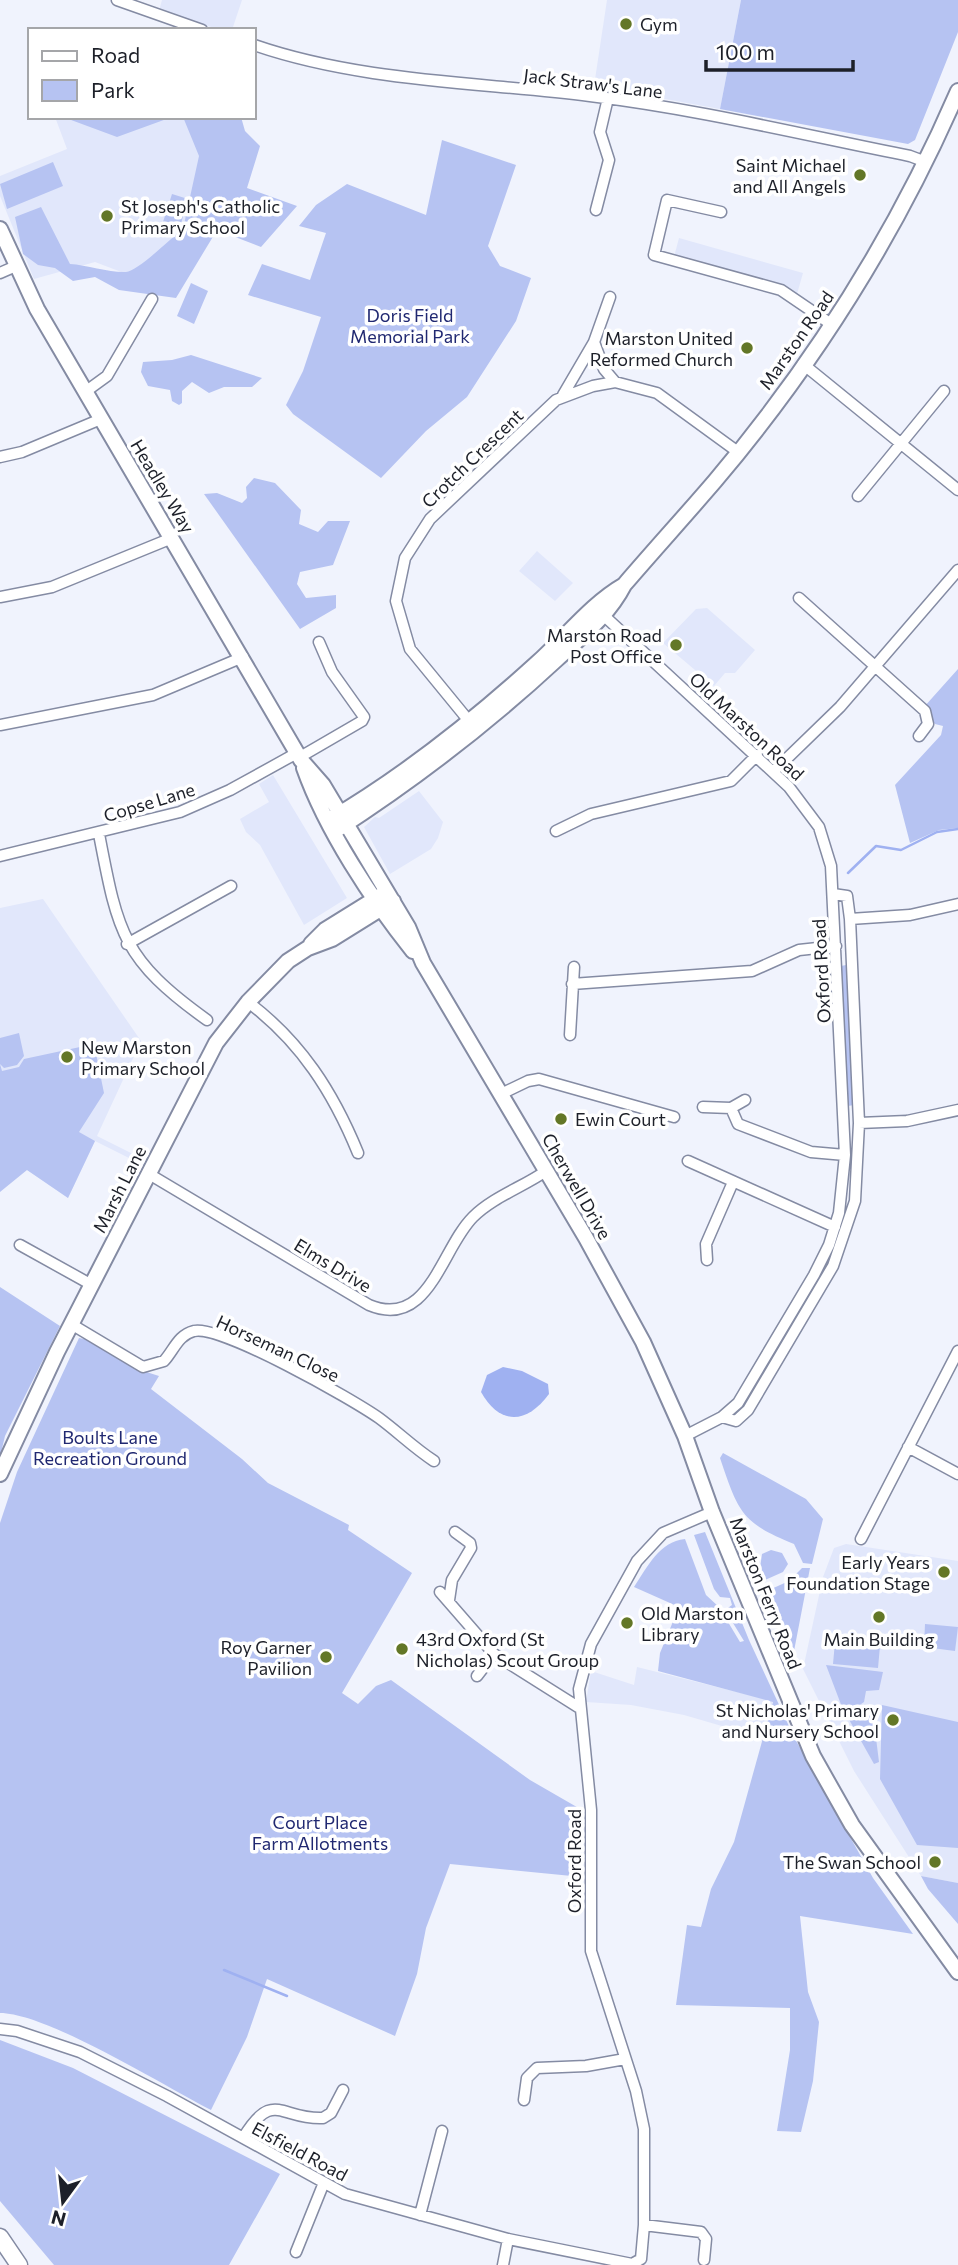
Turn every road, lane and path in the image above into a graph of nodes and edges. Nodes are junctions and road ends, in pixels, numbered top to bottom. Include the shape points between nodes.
1 (117, 0) edge
2 (196, 28) edge
3 (256, 46) edge
4 (958, 91) edge
5 (608, 98) junction
6 (609, 160) junction
7 (621, 162) dead end
8 (926, 162) junction
9 (596, 211) dead end
10 (721, 212) dead end
11 (0, 229) edge
12 (16, 266) junction
13 (0, 273) edge
14 (610, 297) dead end
15 (152, 299) dead end
16 (831, 324) junction
17 (594, 342) junction
18 (803, 364) junction
19 (615, 382) junction
20 (944, 391) dead end
21 (85, 392) junction
22 (563, 396) junction
23 (100, 419) junction
24 (902, 445) junction
25 (738, 452) junction
26 (0, 457) edge
27 (958, 490) edge
28 (858, 496) dead end
29 (172, 538) junction
30 (958, 570) edge
31 (0, 597) edge
32 (799, 598) dead end
33 (599, 611) junction
34 (319, 642) dead end
35 (243, 657) junction
36 (875, 668) junction
37 (492, 710) junction
38 (469, 722) junction
39 (0, 725) edge
40 (919, 736) dead end
41 (757, 755) junction
42 (299, 757) junction
43 (420, 767) junction
44 (775, 770) junction
45 (337, 825) junction
46 (556, 831) dead end
47 (99, 834) junction
48 (0, 856) edge
49 (231, 886) dead end
50 (833, 894) junction
51 (384, 900) junction
52 (958, 904) edge
53 (850, 919) junction
54 (127, 944) junction
55 (836, 946) junction
56 (423, 963) junction
57 (574, 967) dead end
58 (572, 984) junction
59 (248, 1002) junction
60 (207, 1020) dead end
61 (570, 1035) dead end
62 (501, 1094) junction
63 (745, 1100) dead end
64 (703, 1107) dead end
65 (731, 1108) junction
66 (958, 1110) edge
67 (674, 1117) dead end
68 (859, 1123) junction
69 (358, 1153) dead end
70 (845, 1155) junction
71 (688, 1160) dead end
72 (547, 1171) junction
73 (149, 1174) junction
74 (733, 1182) junction
75 (842, 1199) junction
76 (855, 1201) junction
77 (835, 1227) junction
78 (20, 1245) dead end
79 (707, 1260) dead end
80 (92, 1285) junction
81 (71, 1324) junction
82 (958, 1351) edge
83 (722, 1417) junction
84 (685, 1436) junction
85 (908, 1447) junction
86 (434, 1461) dead end
87 (0, 1474) edge
88 (958, 1474) edge
89 (712, 1512) junction
90 (455, 1532) dead end
91 (860, 1539) dead end
92 (440, 1592) dead end
93 (449, 1600) junction
94 (494, 1654) junction
95 (477, 1676) dead end
96 (578, 1707) junction
97 (958, 1972) edge
98 (0, 2029) edge
99 (625, 2059) junction
100 (343, 2090) dead end
101 (524, 2100) dead end
102 (442, 2131) dead end
103 (243, 2138) junction
104 (323, 2185) junction
105 (420, 2215) junction
106 (645, 2225) junction
107 (0, 2237) edge
108 (508, 2239) junction
109 (0, 2244) edge
110 (296, 2252) dead end
111 (704, 2260) dead end
112 (642, 2262) edge
113 (18, 2265) edge
114 (503, 2265) edge

1 - 2 street
3 - 5 street, Jack Straw's Lane via 312,61 396,75
4 - 8 main road, Marston Road
5 - 6 street via 600,132
5 - 8 street, Jack Straw's Lane
6 - 7 street
6 - 9 street
8 - 16 main road, Marston Road via 887,237
10 - 16 street via 667,200 654,255 781,290
11 - 12 main road, Headley Way
12 - 13 street
12 - 21 main road, Headley Way
14 - 17 street
15 - 21 street via 107,376
16 - 18 main road, Marston Road
17 - 19 street via 604,369
17 - 22 street
18 - 24 street
18 - 25 main road, Marston Road
19 - 22 street, Crotch Crescent
19 - 25 street, Crotch Crescent via 665,397
20 - 24 street
21 - 23 main road, Headley Way
22 - 38 street, Crotch Crescent via 430,519 401,567 396,601 410,649
23 - 26 street
23 - 29 main road, Headley Way
24 - 27 street
24 - 28 street
25 - 33 main road, Marston Road via 624,584 606,595
29 - 31 street via 64,583
29 - 35 main road, Headley Way
30 - 36 street
32 - 36 street
33 - 37 main road, Marston Road
33 - 41 street, Old Marston Road
34 - 42 street, Copse Lane via 331,672 352,704 364,713 363,719
35 - 39 street via 153,695
35 - 42 main road, Headley Way
36 - 40 street via 925,711 929,724
36 - 44 street
37 - 38 main road, Marston Road
37 - 43 main road, Marston Road
38 - 43 main road, Marston Road
41 - 44 street, Old Marston Road
41 - 46 street via 731,781 591,814
42 - 45 main road, Headley Way via 323,785
42 - 47 street, Copse Lane via 190,808
43 - 45 main road, Marston Road
44 - 50 street, Old Marston Road via 819,827 829,855
45 - 51 main road, Cherwell Drive
47 - 48 street, Copse Lane
47 - 54 street
49 - 54 street
50 - 53 street, Oxford Road via 847,896
50 - 55 street, Oxford Road
51 - 56 main road, Cherwell Drive via 394,926
51 - 56 main road, Cherwell Drive via 408,927
51 - 59 main road, Marsh Lane via 349,922 325,929
52 - 53 street via 910,915
53 - 68 street, Oxford Road
54 - 60 street via 152,976
55 - 58 street via 799,950 752,971
55 - 70 street, Oxford Road
56 - 62 main road, Cherwell Drive
57 - 58 street
58 - 61 street
59 - 69 street via 310,1061
59 - 73 main road, Marsh Lane via 202,1067
62 - 67 street via 539,1079
62 - 72 main road, Cherwell Drive
63 - 65 street
64 - 65 street
65 - 70 street via 738,1124 811,1153
66 - 68 street via 907,1121
68 - 76 street, Oxford Road
70 - 75 street, Oxford Road
71 - 74 street
72 - 73 street, Elms Drive via 472,1218 420,1298 393,1310 369,1305
72 - 84 main road, Cherwell Drive via 638,1331
73 - 80 main road, Marsh Lane
74 - 77 street
74 - 79 street via 706,1244
75 - 76 street
75 - 77 street, Oxford Road
76 - 83 street, Oxford Road via 833,1266 761,1389 739,1420
77 - 83 street, Oxford Road via 814,1275 751,1383
78 - 80 street
80 - 81 main road, Marsh Lane
81 - 86 street, Horseman Close via 143,1367 164,1361 189,1333 222,1336 367,1410
81 - 87 main road, Marsh Lane
82 - 85 street
83 - 84 street, Oxford Road
84 - 89 main road, Marston Ferry Road
85 - 88 street
85 - 91 street
89 - 96 street, Oxford Road via 663,1533 632,1569 586,1656
89 - 97 main road, Marston Ferry Road via 813,1756 852,1825
90 - 93 street via 471,1548 452,1580
92 - 93 street
93 - 94 street
94 - 95 street
94 - 96 street
96 - 99 street, Oxford Road via 591,1810 591,1951
98 - 103 street, Elsfield Road via 80,2052
99 - 101 street via 537,2068 527,2078
99 - 106 street, Oxford Road via 644,2129
100 - 103 street via 331,2113 323,2118 270,2110 259,2114
102 - 105 street
103 - 104 street, Elsfield Road
104 - 105 street, Elsfield Road
104 - 110 street
105 - 108 street, Elsfield Road
106 - 111 street via 701,2232 706,2239
106 - 112 street, Oxford Road
107 - 113 highway
108 - 112 street, Elsfield Road via 632,2264
108 - 114 street
109 - 113 highway

